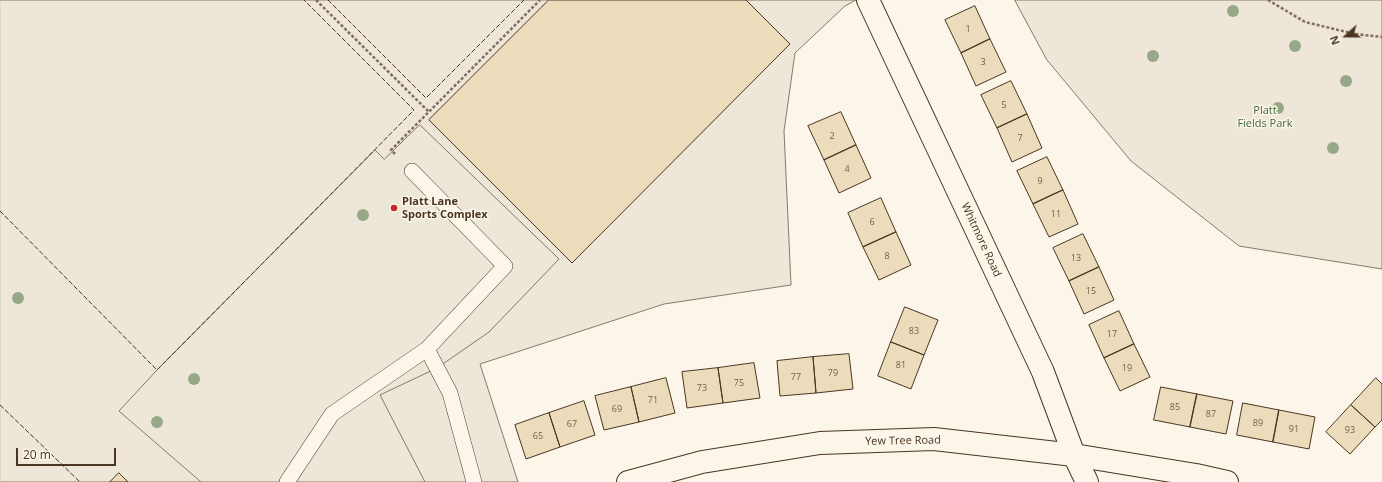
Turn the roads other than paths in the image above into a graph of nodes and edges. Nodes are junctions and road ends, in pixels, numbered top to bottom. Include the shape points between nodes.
1 (868, 0) edge
2 (412, 171) road end
3 (427, 349) junction
4 (1074, 455) junction
5 (286, 482) edge
6 (474, 482) edge
7 (628, 482) edge
8 (1087, 482) edge
9 (1227, 482) edge

1 - 4 street, Whitmore Road via 1043,372
2 - 3 lane via 505,266
3 - 5 lane via 332,414
3 - 6 lane via 450,393
4 - 7 street, Yew Tree Road via 934,439 820,443 702,462
4 - 8 street, Whitmore Road
4 - 9 street, Yew Tree Road via 1196,474

